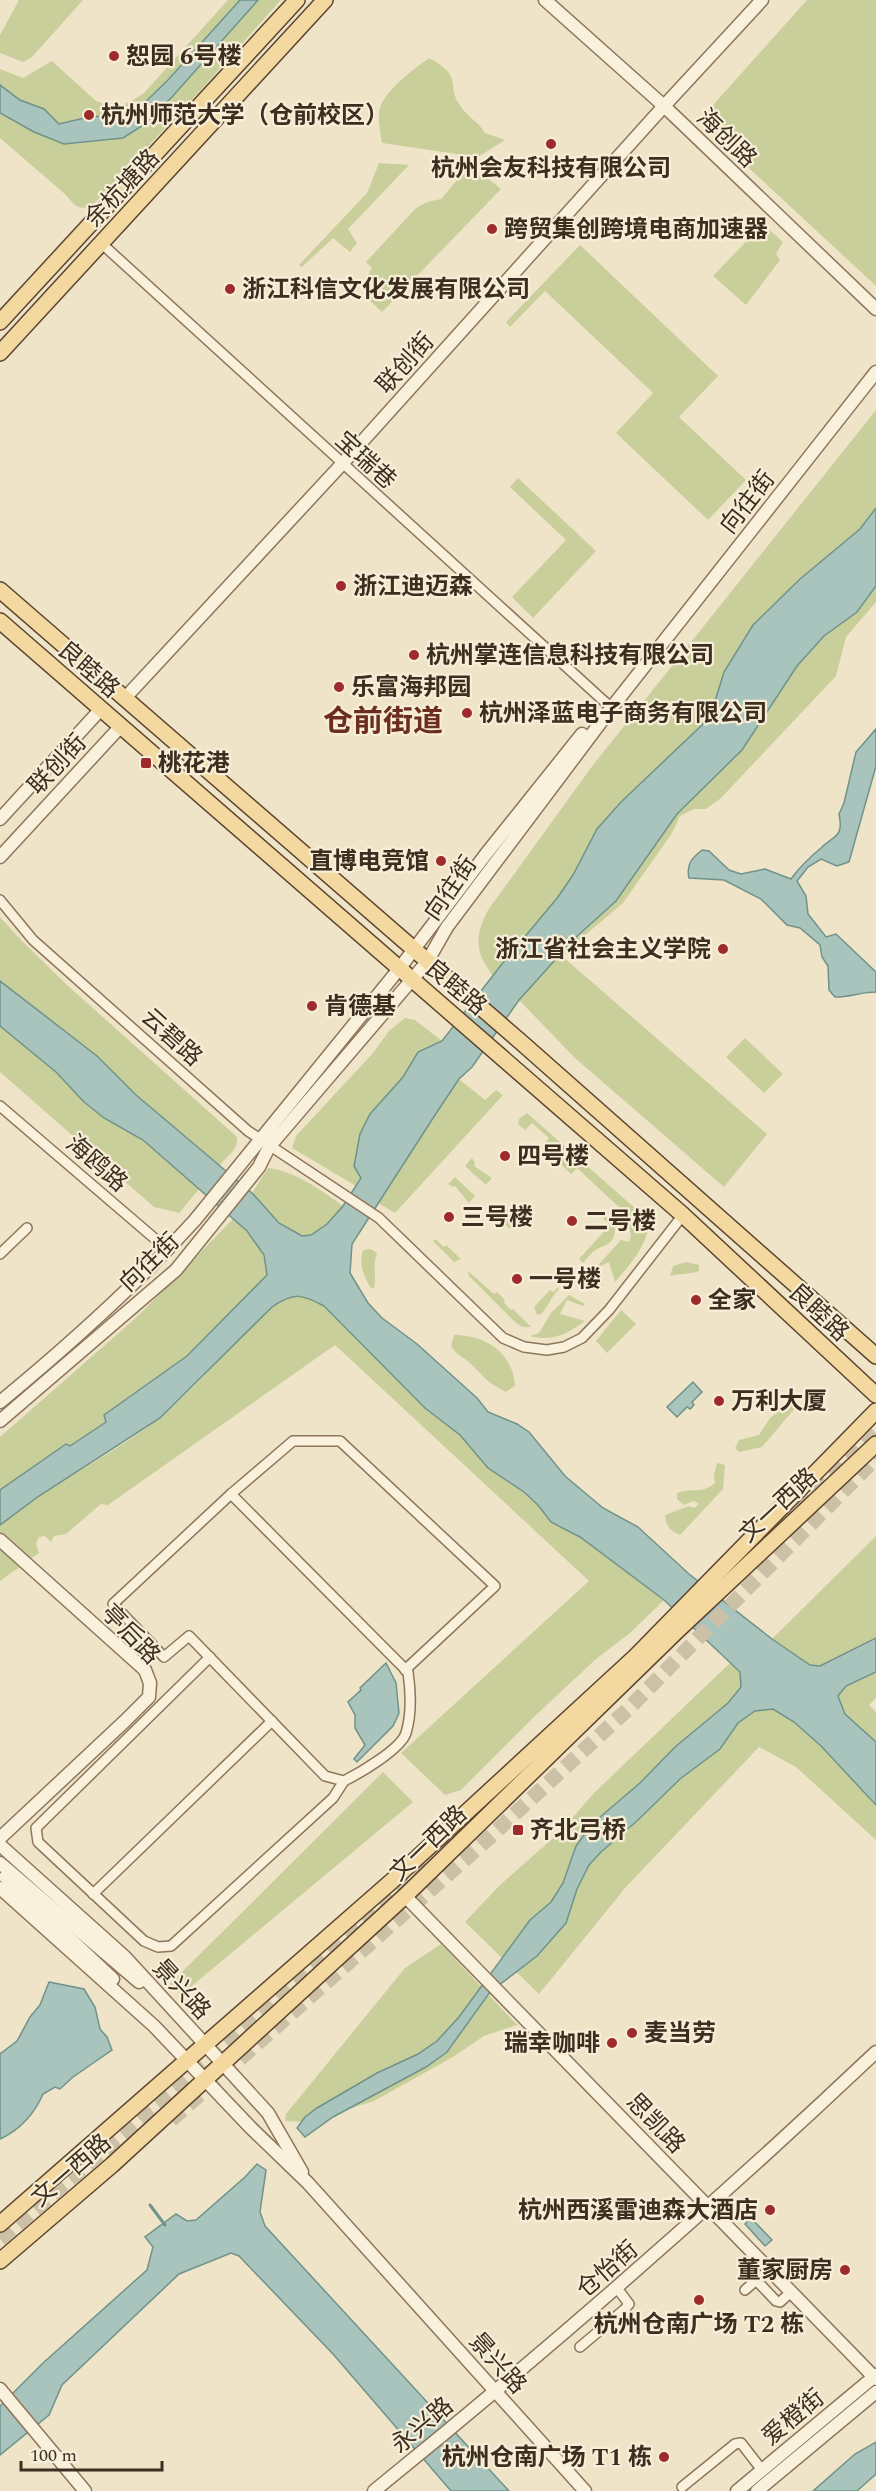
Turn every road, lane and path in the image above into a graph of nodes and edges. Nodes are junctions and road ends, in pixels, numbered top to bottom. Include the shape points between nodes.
1 (297, 0) edge
2 (325, 0) edge
3 (545, 0) edge
4 (762, 0) edge
5 (664, 106) junction
6 (101, 243) junction
7 (876, 309) edge
8 (0, 321) edge
9 (0, 353) edge
10 (876, 360) edge
11 (876, 372) edge
12 (342, 465) junction
13 (0, 590) edge
14 (0, 621) edge
15 (125, 698) junction
16 (606, 703) junction
17 (101, 709) junction
18 (121, 726) junction
19 (0, 819) edge
20 (0, 857) edge
21 (0, 900) edge
22 (414, 950) junction
23 (427, 962) junction
24 (399, 969) junction
25 (412, 979) junction
26 (0, 1106) edge
27 (264, 1144) junction
28 (683, 1215) junction
29 (27, 1228) dead end
30 (168, 1250) junction
31 (0, 1254) edge
32 (876, 1356) edge
33 (876, 1395) edge
34 (0, 1402) edge
35 (876, 1411) edge
36 (0, 1421) edge
37 (876, 1444) edge
38 (231, 1494) junction
39 (3, 1542) edge
40 (720, 1581) junction
41 (671, 1629) junction
42 (210, 1657) junction
43 (405, 1670) junction
44 (272, 1721) junction
45 (344, 1781) junction
46 (0, 1838) edge
47 (0, 1845) edge
48 (0, 1863) edge
49 (0, 1873) edge
50 (0, 1888) edge
51 (93, 1893) junction
52 (405, 1896) junction
53 (170, 2007) junction
54 (154, 2026) junction
55 (206, 2046) junction
56 (876, 2052) edge
57 (186, 2060) junction
58 (223, 2064) junction
59 (205, 2080) junction
60 (308, 2183) junction
61 (709, 2207) junction
62 (0, 2224) edge
63 (0, 2261) edge
64 (617, 2288) junction
65 (745, 2290) dead end
66 (791, 2292) junction
67 (580, 2347) dead end
68 (875, 2377) edge
69 (496, 2392) junction
70 (876, 2392) edge
71 (1, 2396) edge
72 (35, 2439) junction
73 (762, 2470) junction
74 (682, 2487) dead end
75 (75, 2491) edge
76 (85, 2491) edge
77 (374, 2491) edge
78 (585, 2491) edge
79 (737, 2491) edge
80 (756, 2491) edge

1 - 8 main road, 余杭塘路
2 - 6 main road, 余杭塘路
3 - 5 street, 海创路
4 - 5 street, 联创街
5 - 7 street, 海创路
5 - 12 street, 联创街
6 - 9 main road, 余杭塘路
6 - 12 street, 宝瑞巷
10 - 16 street, 向往街
11 - 23 street, 向往街 via 613,706 447,927
12 - 15 street, 联创街
12 - 16 street, 宝瑞巷
13 - 15 main road, 良睦路
14 - 17 main road, 良睦路
15 - 22 main road, 良睦路
16 - 22 street, 向往街
17 - 18 main road, 良睦路
17 - 19 street, 联创街
18 - 20 street, 联创街
18 - 24 main road, 良睦路
21 - 27 street, 云碧路 via 33,940
22 - 23 main road, 良睦路
22 - 24 street, 向往街
23 - 25 street, 向往街
23 - 32 main road, 良睦路
24 - 25 main road, 良睦路
24 - 27 street, 向往街
25 - 27 street, 向往街
25 - 28 main road, 良睦路
26 - 30 street, 海鸥路
27 - 28 street, 云碧路 via 379,1218 503,1338 524,1347 547,1350 582,1338
27 - 30 street, 向往街 via 248,1156
27 - 36 street, 向往街 via 259,1167 176,1270
28 - 33 main road, 良睦路
29 - 31 street
30 - 34 street, 向往街 via 60,1353
35 - 40 main road, 文一西路
37 - 40 main road, 文一西路
38 - 42 street via 113,1604 164,1658 189,1636
38 - 43 street
38 - 43 street via 293,1441 340,1441 495,1586
39 - 46 street, 亭后路 via 146,1670 150,1683 149,1697 125,1722
40 - 41 main road, 文一西路
41 - 52 main road, 文一西路
41 - 55 main road, 文一西路
42 - 44 street
42 - 51 street via 36,1828 38,1842
43 - 45 street via 411,1699 406,1735 386,1754
44 - 45 street via 325,1776
44 - 51 street
45 - 51 street via 333,1798 171,1946 158,1947 144,1941
47 - 53 street, 景兴路 via 124,1957
48 - 53 street
49 - 54 street via 114,1980
50 - 54 street, 景兴路
52 - 58 main road, 文一西路
52 - 61 street, 思凯路
53 - 55 street, 景兴路
54 - 57 street, 景兴路
55 - 57 main road, 文一西路
55 - 58 street, 景兴路
56 - 61 street, 仓怡街
57 - 59 street, 景兴路
57 - 62 main road, 文一西路
58 - 59 main road, 文一西路
58 - 60 street, 景兴路 via 268,2113
59 - 60 street, 景兴路
59 - 63 main road, 文一西路
60 - 69 street, 景兴路
61 - 64 street, 仓怡街
61 - 66 street, 思凯路
64 - 67 street via 627,2299 626,2309
64 - 69 street, 仓怡街
65 - 66 street via 758,2282 780,2302
66 - 68 street, 思凯路
68 - 73 street, 爱橙街
69 - 77 street, 永兴路
69 - 78 street, 景兴路
70 - 80 street, 爱橙街
71 - 72 street
72 - 75 street
72 - 76 street
73 - 74 street via 741,2443 735,2444
73 - 79 street, 爱橙街

